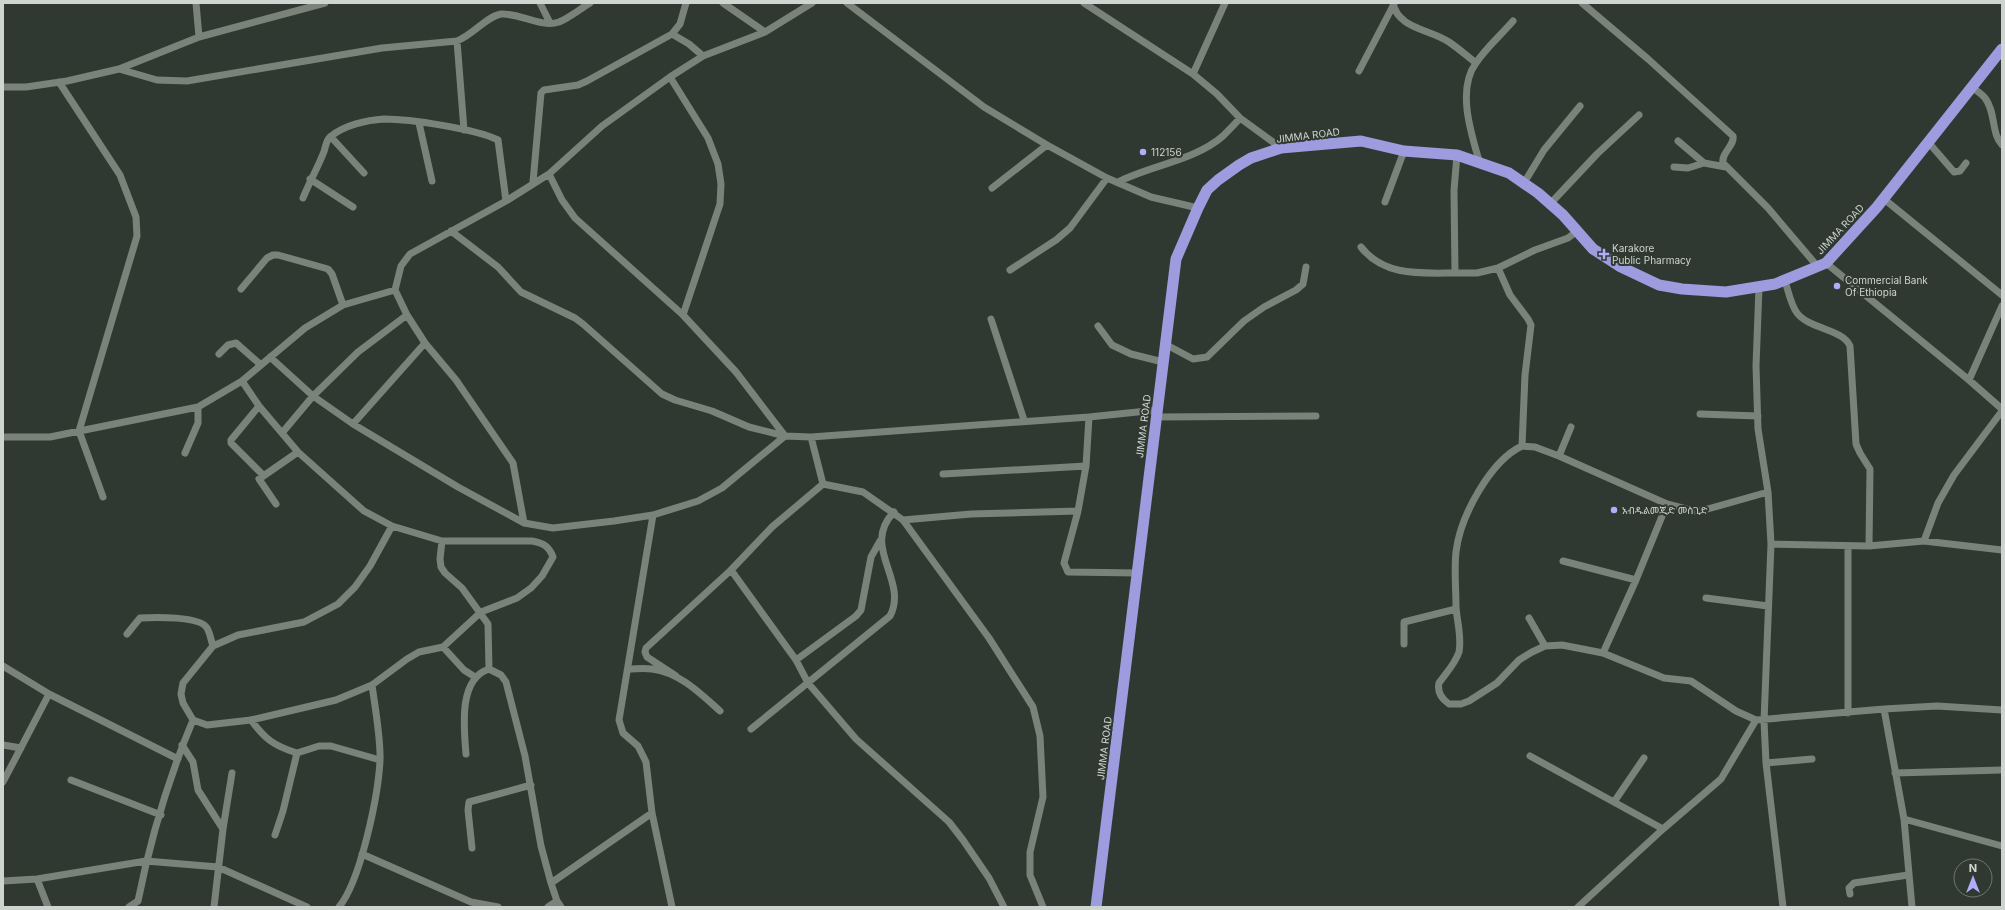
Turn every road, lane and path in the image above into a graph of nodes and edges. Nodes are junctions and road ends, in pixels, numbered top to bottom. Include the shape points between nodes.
1 (196, 3) edge
2 (325, 3) edge
3 (540, 3) edge
4 (590, 3) edge
5 (686, 3) edge
6 (723, 3) edge
7 (812, 3) edge
8 (847, 3) edge
9 (1084, 3) edge
10 (1225, 3) edge
11 (1582, 3) edge
12 (1394, 4) edge
13 (1513, 21) dead end
14 (550, 23) junction
15 (765, 32) junction
16 (672, 34) junction
17 (199, 37) junction
18 (458, 41) junction
19 (2002, 49) edge
20 (703, 56) junction
21 (1476, 63) junction
22 (119, 69) junction
23 (1359, 71) dead end
24 (1193, 74) junction
25 (670, 77) junction
26 (59, 82) junction
27 (3, 87) edge
28 (1973, 88) junction
29 (1580, 106) dead end
30 (1639, 115) dead end
31 (1240, 118) junction
32 (419, 123) junction
33 (464, 130) junction
34 (331, 137) junction
35 (1678, 141) dead end
36 (1929, 143) junction
37 (1048, 145) junction
38 (2002, 145) edge
39 (1281, 148) junction
40 (1404, 151) junction
41 (1457, 155) junction
42 (1704, 163) junction
43 (1966, 163) dead end
44 (1480, 164) junction
45 (1674, 167) dead end
46 (1726, 167) junction
47 (364, 173) dead end
48 (549, 174) junction
49 (1108, 178) junction
50 (310, 179) junction
51 (432, 181) dead end
52 (533, 182) junction
53 (1118, 182) junction
54 (1524, 183) junction
55 (992, 188) dead end
56 (303, 198) dead end
57 (1884, 199) junction
58 (506, 201) junction
59 (1385, 202) dead end
60 (1550, 204) junction
61 (353, 207) dead end
62 (1198, 208) junction
63 (451, 231) junction
64 (1576, 232) junction
65 (1361, 247) dead end
66 (1822, 265) junction
67 (1306, 267) dead end
68 (1498, 268) junction
69 (1010, 270) dead end
70 (1455, 273) junction
71 (1785, 280) junction
72 (1759, 287) junction
73 (241, 289) dead end
74 (394, 290) junction
75 (2002, 295) edge
76 (343, 305) junction
77 (2002, 306) edge
78 (407, 315) junction
79 (683, 315) junction
80 (991, 319) dead end
81 (1098, 326) dead end
82 (425, 343) junction
83 (1165, 344) junction
84 (219, 354) dead end
85 (270, 357) junction
86 (1163, 362) junction
87 (261, 365) junction
88 (1969, 380) junction
89 (242, 381) junction
90 (313, 396) junction
91 (259, 406) junction
92 (198, 407) junction
93 (2002, 410) edge
94 (1156, 413) junction
95 (1700, 414) dead end
96 (1316, 416) dead end
97 (1758, 416) junction
98 (1089, 417) junction
99 (1024, 420) junction
100 (353, 424) junction
101 (1571, 427) dead end
102 (79, 431) junction
103 (282, 433) junction
104 (785, 436) junction
105 (3, 437) edge
106 (811, 437) junction
107 (1522, 446) junction
108 (298, 452) junction
109 (184, 453) dead end
110 (1559, 456) junction
111 (1086, 466) junction
112 (943, 474) dead end
113 (263, 475) junction
114 (823, 484) junction
115 (1768, 492) junction
116 (103, 497) dead end
117 (276, 504) dead end
118 (1667, 504) junction
119 (1078, 511) junction
120 (894, 512) junction
121 (653, 515) junction
122 (903, 520) junction
123 (524, 523) junction
124 (392, 526) junction
125 (880, 540) junction
126 (442, 541) junction
127 (1924, 541) junction
128 (1771, 544) junction
129 (1848, 546) junction
130 (1869, 546) junction
131 (2002, 550) edge
132 (1563, 561) dead end
133 (731, 570) junction
134 (1138, 573) junction
135 (1636, 580) junction
136 (1706, 598) dead end
137 (1768, 606) junction
138 (1456, 609) junction
139 (481, 612) junction
140 (1529, 618) dead end
141 (127, 634) dead end
142 (1404, 644) dead end
143 (213, 646) junction
144 (1545, 646) junction
145 (443, 647) junction
146 (1603, 653) junction
147 (796, 660) junction
148 (3, 666) edge
149 (489, 669) junction
150 (628, 669) junction
151 (676, 676) junction
152 (475, 677) junction
153 (808, 683) junction
154 (372, 685) junction
155 (49, 694) junction
156 (1884, 709) junction
157 (2002, 710) edge
158 (720, 711) dead end
159 (1848, 713) junction
160 (193, 720) junction
161 (251, 720) junction
162 (1760, 720) junction
163 (751, 729) dead end
164 (3, 744) edge
165 (182, 745) junction
166 (21, 748) junction
167 (297, 752) junction
168 (466, 754) dead end
169 (1530, 756) dead end
170 (1644, 758) dead end
171 (178, 759) junction
172 (1812, 759) dead end
173 (380, 760) junction
174 (1766, 763) junction
175 (2002, 770) edge
176 (232, 773) dead end
177 (1895, 773) junction
178 (71, 780) dead end
179 (3, 782) edge
180 (530, 785) junction
181 (1614, 802) junction
182 (652, 813) junction
183 (161, 815) junction
184 (1904, 819) junction
185 (223, 829) junction
186 (1662, 829) junction
187 (275, 835) dead end
188 (2002, 846) edge
189 (472, 848) dead end
190 (362, 854) junction
191 (146, 861) junction
192 (218, 867) junction
193 (1908, 875) junction
194 (37, 879) junction
195 (3, 881) edge
196 (551, 883) junction
197 (1850, 894) dead end
198 (140, 904) edge
199 (559, 904) edge
200 (470, 905) edge
201 (48, 907) edge
202 (129, 907) edge
203 (214, 907) edge
204 (307, 907) edge
205 (339, 907) edge
206 (498, 907) edge
207 (548, 907) edge
208 (672, 907) edge
209 (1004, 907) edge
210 (1043, 907) edge
211 (1096, 907) edge
212 (1578, 907) edge
213 (1783, 907) edge
214 (1912, 907) edge

1 - 17 street
2 - 17 street
3 - 14 street
4 - 14 street via 558,22
5 - 16 street via 680,24
6 - 15 street
7 - 15 street
8 - 37 street via 984,107
9 - 24 street
10 - 24 street
11 - 46 street via 1648,58 1733,136 1723,160
12 - 21 street via 1395,12 1400,18 1448,41
12 - 23 street
13 - 21 street
14 - 18 street via 500,14
15 - 20 street
16 - 20 street
16 - 52 street via 587,81 578,85 544,90 541,93
17 - 22 street
18 - 22 street via 382,48 187,81 157,80
18 - 33 street
19 - 28 highway, JIMMA ROAD
20 - 25 street
21 - 44 street via 1467,82 1468,119
22 - 26 street
24 - 31 street
25 - 48 street via 602,126
25 - 79 street via 708,138 718,164 721,184 720,204
26 - 27 street via 26,87
26 - 102 street via 120,174 136,217 137,236
28 - 36 highway, JIMMA ROAD
28 - 38 street via 1985,98
29 - 54 street via 1544,150
30 - 60 street via 1597,154
31 - 39 street
31 - 53 street via 1222,136 1190,155
32 - 33 street
32 - 34 street via 384,119 363,122 345,128
32 - 51 street
33 - 58 street via 500,141
34 - 47 street
34 - 50 street
35 - 42 street
36 - 43 street via 1954,172 1960,171
36 - 57 highway, JIMMA ROAD
37 - 49 street
37 - 55 street
39 - 40 highway, JIMMA ROAD via 1361,141
39 - 62 highway, JIMMA ROAD via 1251,158 1218,180 1207,190
40 - 41 highway, JIMMA ROAD
40 - 59 street
41 - 44 highway, JIMMA ROAD
41 - 70 street via 1454,190
42 - 45 street via 1688,168
42 - 46 street
44 - 54 highway, JIMMA ROAD via 1509,173
46 - 66 street
48 - 52 street
48 - 79 street via 562,200 575,218
49 - 53 street
49 - 69 street via 1070,228
50 - 56 street
50 - 61 street
52 - 58 street
53 - 62 street via 1160,200
54 - 60 highway, JIMMA ROAD
57 - 66 highway, JIMMA ROAD
57 - 75 street
58 - 63 street
60 - 64 highway, JIMMA ROAD via 1564,216
62 - 83 highway, JIMMA ROAD via 1176,259
63 - 74 street via 407,257 401,266
63 - 104 street via 498,267 521,292 583,324 662,394 712,411 749,428
64 - 68 street via 1568,238
64 - 72 highway, JIMMA ROAD via 1607,259 1659,285 1682,290 1726,292
65 - 70 street via 1373,260 1392,269 1413,273
66 - 71 highway, JIMMA ROAD
66 - 88 street
67 - 83 street via 1303,284 1244,321 1207,357 1193,359
68 - 70 street via 1477,273
68 - 107 street via 1510,295 1531,325 1525,376
71 - 72 highway, JIMMA ROAD
71 - 130 street via 1798,314 1816,326 1848,341 1850,346 1856,444 1870,469
72 - 97 street via 1756,366
73 - 76 street via 267,258 278,255 328,269
74 - 76 street
74 - 78 street
76 - 85 street via 304,328
77 - 88 street
78 - 82 street
78 - 90 street via 358,352
79 - 104 street via 736,372
80 - 99 street
81 - 86 street via 1112,345 1131,354
82 - 100 street
82 - 123 street via 456,380 513,463
83 - 86 highway, JIMMA ROAD
84 - 87 street via 228,345 236,343
85 - 87 street
85 - 90 street
86 - 94 highway, JIMMA ROAD
87 - 89 street
88 - 93 street
89 - 91 street
89 - 92 street
90 - 100 street
90 - 103 street
91 - 103 street
91 - 113 street via 231,443
92 - 102 street
92 - 109 street via 198,423
93 - 127 street via 1954,475 1938,503
94 - 96 street
94 - 98 street
94 - 134 highway, JIMMA ROAD
95 - 97 street
97 - 115 street
98 - 99 street
98 - 111 street
99 - 106 street
100 - 123 street
101 - 110 street
102 - 105 street via 50,438
102 - 116 street
103 - 108 street
104 - 106 street
104 - 121 street via 722,488 698,501
106 - 114 street
107 - 110 street via 1535,447
107 - 138 street via 1500,463 1472,504 1462,524 1456,552
108 - 113 street
108 - 124 street via 364,510
110 - 118 street
111 - 112 street
111 - 119 street
113 - 117 street via 259,481
114 - 120 street via 863,492
114 - 133 street via 772,527
115 - 118 street via 1704,510
115 - 128 street
118 - 135 street
119 - 122 street via 971,514
119 - 134 street via 1064,564 1068,572
120 - 122 street
120 - 125 street via 884,525
121 - 123 street via 553,528
121 - 150 street
122 - 210 street via 989,638 1033,707 1040,736 1043,797 1030,852 1030,875
124 - 126 street
124 - 143 street via 370,566 355,587 338,604 304,622 238,635
125 - 147 street via 871,557 861,610
125 - 153 street via 894,592 894,609 890,616
126 - 139 street via 441,567
126 - 139 street via 532,541 543,543 551,550 553,557 550,564 532,588 517,598
127 - 130 street
127 - 131 street
128 - 129 street
128 - 137 street
129 - 130 street
129 - 159 street
132 - 135 street
133 - 147 street
133 - 151 street via 646,648 648,657
134 - 211 highway, JIMMA ROAD
135 - 146 street
136 - 137 street
137 - 162 street
138 - 142 street via 1404,622
138 - 144 street via 1459,651 1438,687 1442,698 1449,704 1469,701 1497,683 1519,660
139 - 145 street
139 - 149 street via 490,631
140 - 144 street
141 - 143 street via 140,618 192,620 207,627
143 - 160 street via 183,683 183,703
144 - 146 street via 1577,647
145 - 152 street via 464,670
145 - 154 street via 419,652 407,658
146 - 162 street via 1664,678 1691,680 1736,711
147 - 153 street
148 - 155 street
149 - 152 street via 481,671
149 - 180 street via 501,675 506,682
150 - 151 street via 653,669
150 - 182 street via 619,720 620,728 642,752 646,762
151 - 158 street
152 - 168 street via 464,709
153 - 163 street
153 - 209 street via 856,739 948,822 963,840
154 - 161 street via 336,700
154 - 173 street
155 - 166 street
155 - 171 street
156 - 157 street via 1937,706
156 - 159 street
156 - 177 street
159 - 162 street
160 - 161 street via 207,725
160 - 165 street
161 - 167 street via 265,738 279,747
162 - 174 street
162 - 186 street via 1721,779
164 - 166 street
165 - 171 street
165 - 185 street via 193,762 198,790
166 - 179 street
167 - 173 street via 318,746 331,746
167 - 187 street via 284,811
169 - 181 street
170 - 181 street
171 - 183 street
172 - 174 street
173 - 190 street via 375,804
174 - 213 street
175 - 177 street
176 - 185 street
177 - 184 street
178 - 183 street
180 - 189 street via 469,802
180 - 196 street via 541,846
181 - 186 street
182 - 196 street
182 - 208 street
183 - 191 street
184 - 188 street
184 - 193 street
185 - 192 street
186 - 212 street
190 - 200 street
190 - 205 street via 347,896
191 - 192 street
191 - 194 street
191 - 198 street
192 - 203 street
192 - 204 street
193 - 197 street via 1854,883 1850,888
193 - 214 street
194 - 195 street
194 - 201 street
196 - 199 street
198 - 202 street
199 - 207 street
200 - 206 street

